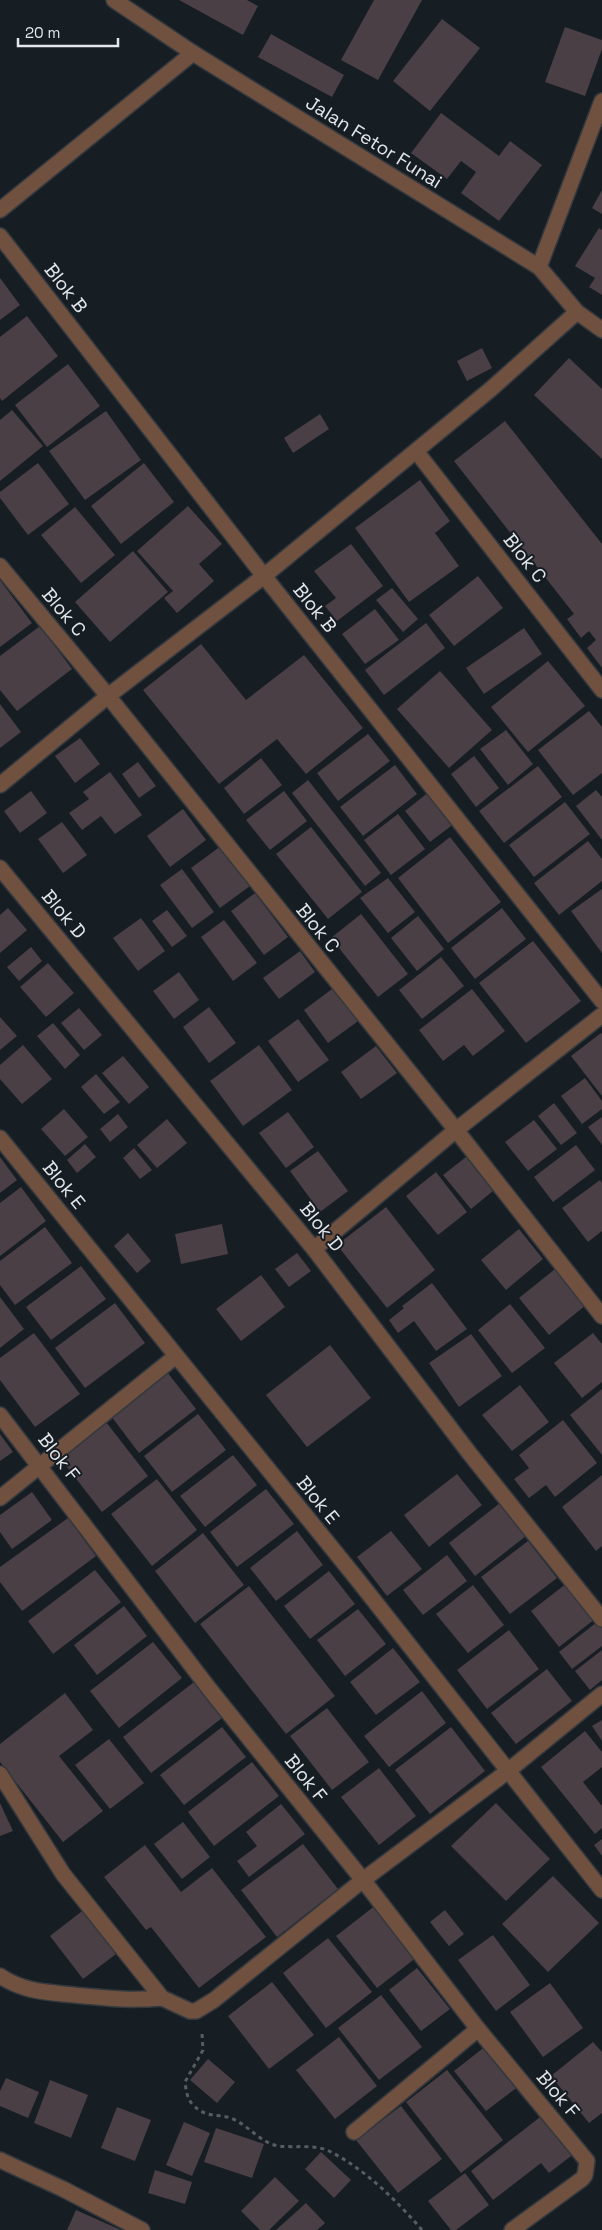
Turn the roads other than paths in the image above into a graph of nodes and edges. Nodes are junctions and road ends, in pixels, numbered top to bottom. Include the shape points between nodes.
1 (114, 0) edge
2 (193, 53) junction
3 (602, 101) edge
4 (0, 210) edge
5 (0, 236) edge
6 (539, 267) junction
7 (577, 312) junction
8 (602, 330) edge
9 (416, 451) junction
10 (0, 566) edge
11 (264, 576) junction
12 (602, 690) edge
13 (108, 696) junction
14 (0, 785) edge
15 (0, 868) edge
16 (602, 1001) edge
17 (602, 1015) edge
18 (456, 1130) junction
19 (0, 1138) edge
20 (314, 1249) junction
21 (602, 1316) edge
22 (176, 1356) junction
23 (0, 1415) edge
24 (41, 1466) junction
25 (0, 1498) edge
26 (602, 1619) edge
27 (602, 1694) edge
28 (508, 1771) junction
29 (0, 1774) edge
30 (363, 1880) junction
31 (602, 1890) edge
32 (0, 1976) edge
33 (162, 1998) junction
34 (478, 2029) junction
35 (354, 2132) dead end
36 (0, 2160) edge
37 (142, 2230) edge
38 (512, 2230) edge

1 - 2 street, Jalan Fetor Funai
2 - 4 street
2 - 6 street, Jalan Fetor Funai
3 - 6 street
5 - 11 street, Blok B
6 - 7 street, Jalan Fetor Funai
7 - 8 street, Jalan Fetor Funai
7 - 9 street
9 - 11 street
9 - 12 street, Blok C
10 - 13 street, Blok C
11 - 13 street
11 - 16 street, Blok B
13 - 14 street
13 - 18 street, Blok C
15 - 20 street, Blok D
17 - 18 street
18 - 20 street
18 - 21 street, Blok C
19 - 22 street, Blok E
20 - 26 street, Blok D
22 - 24 street
22 - 28 street, Blok E
23 - 24 street, Blok F
24 - 25 street
24 - 30 street, Blok F via 211,1691
27 - 28 street
28 - 30 street
28 - 31 street, Blok E
29 - 33 street via 63,1874
30 - 33 street via 196,2011
30 - 34 street, Blok F
32 - 33 street via 13,1985 45,1993 126,2001
34 - 35 street
34 - 38 street, Blok F via 587,2161 582,2179
36 - 37 street

